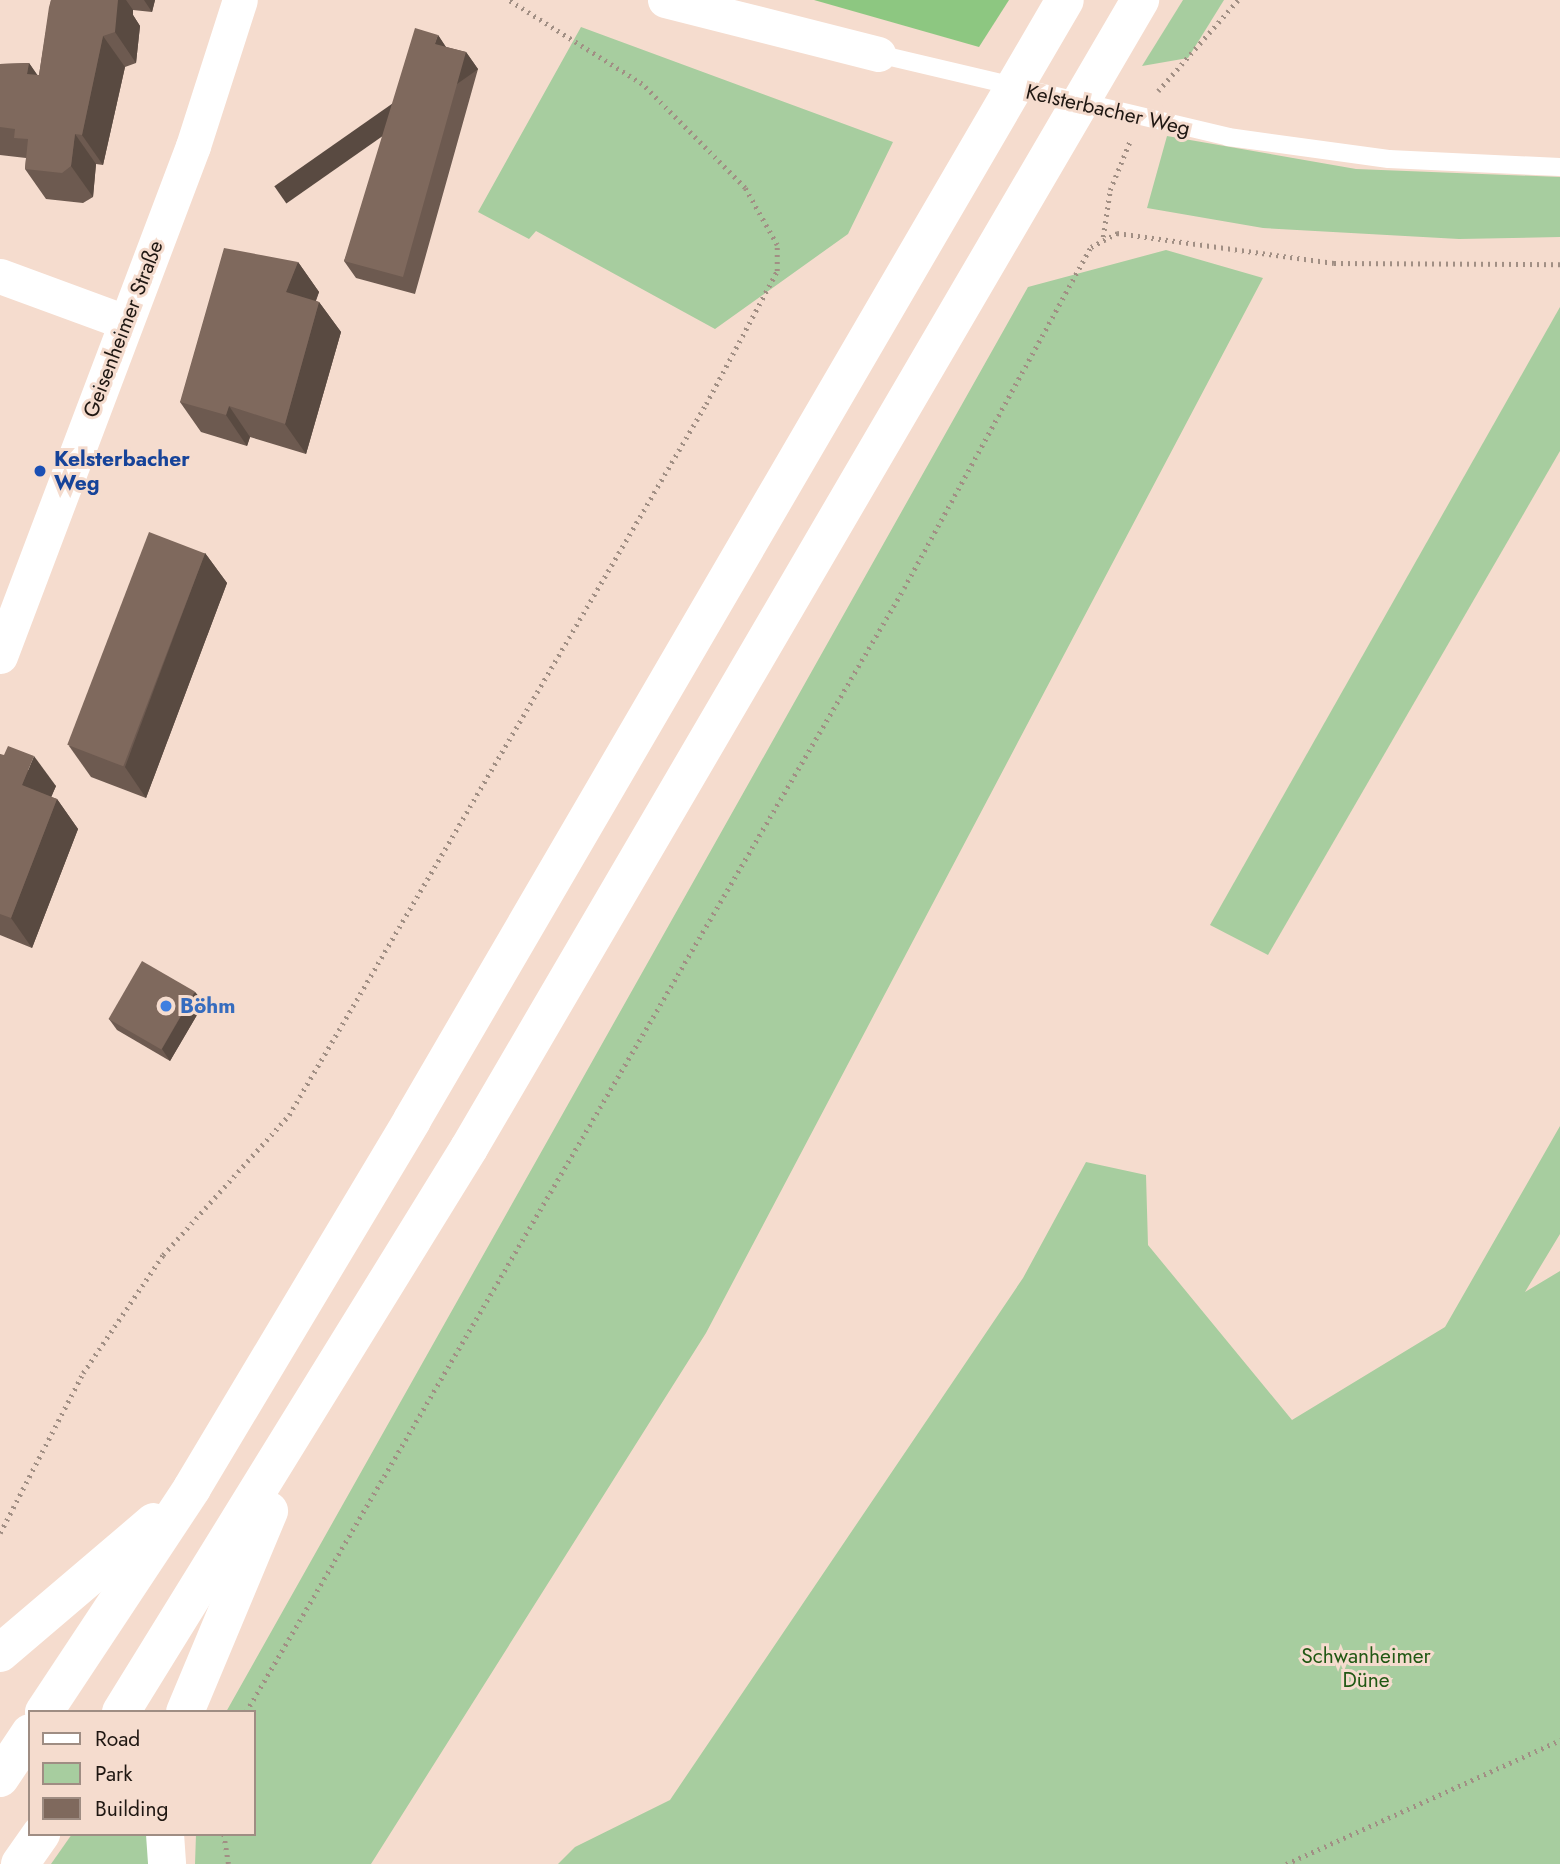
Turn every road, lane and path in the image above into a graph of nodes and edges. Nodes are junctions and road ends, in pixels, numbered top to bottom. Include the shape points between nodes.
1 (240, 0) edge
2 (508, 0) edge
3 (664, 0) edge
4 (1065, 0) edge
5 (1140, 0) edge
6 (878, 54) joint
7 (1560, 167) edge
8 (1560, 264) edge
9 (0, 276) edge
10 (125, 322) junction
11 (0, 656) edge
12 (338, 1367) junction
13 (192, 1488) junction
14 (0, 1533) edge
15 (0, 1653) edge
16 (45, 1710) edge
17 (122, 1710) edge
18 (186, 1710) edge
19 (247, 1710) edge
20 (28, 1736) edge
21 (1560, 1740) edge
22 (0, 1778) edge
23 (40, 1836) edge
24 (164, 1836) edge
25 (224, 1836) edge
26 (20, 1864) edge
27 (167, 1864) edge
28 (229, 1864) edge
29 (1286, 1864) edge

1 - 10 street, Geisenheimer Straße
2 - 14 path via 642,84 745,188 777,245 777,271 706,404 289,1115 163,1255 83,1373
3 - 6 street, Kelsterbacher Weg
4 - 13 highway
5 - 12 highway
6 - 7 lane, Kelsterbacher Weg via 1228,137 1389,159
8 - 19 path via 1334,263 1117,233 1091,247 904,588
9 - 10 street
10 - 11 street, Geisenheimer Straße
12 - 17 highway
12 - 18 highway
13 - 15 highway
13 - 16 highway
20 - 22 highway
21 - 29 path
23 - 26 highway
24 - 27 highway
25 - 28 path

